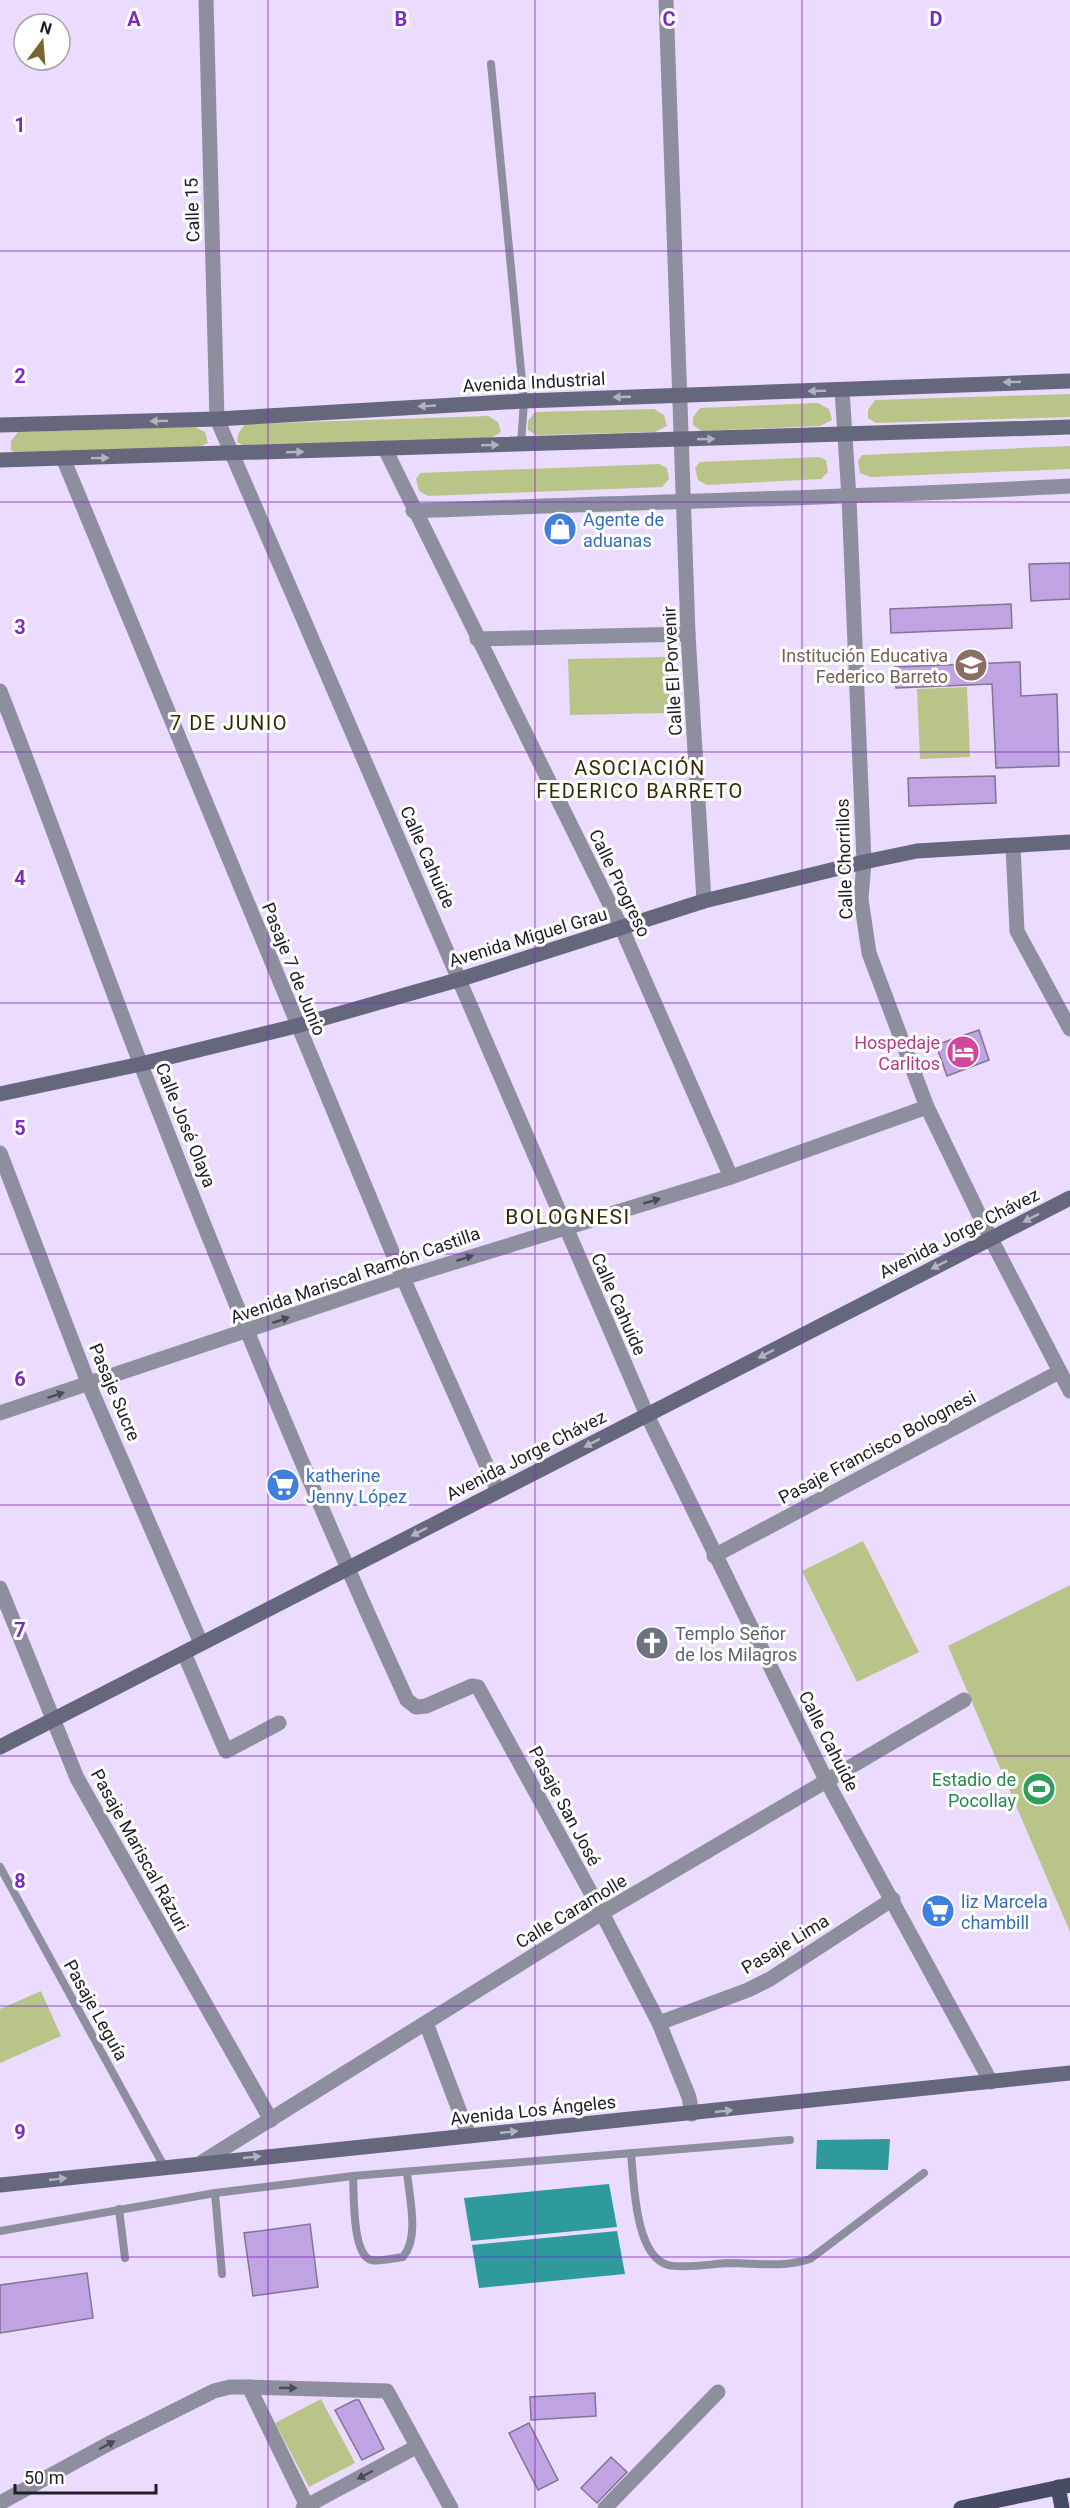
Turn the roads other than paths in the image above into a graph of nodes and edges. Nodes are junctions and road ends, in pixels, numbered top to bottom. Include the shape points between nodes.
1 (206, 0) edge
2 (666, 0) edge
3 (492, 64) dead end
4 (1070, 381) edge
5 (842, 390) junction
6 (682, 395) junction
7 (524, 400) junction
8 (217, 419) junction
9 (0, 425) edge
10 (1070, 427) edge
11 (846, 435) junction
12 (682, 440) junction
13 (520, 444) junction
14 (385, 449) junction
15 (231, 454) junction
16 (63, 459) junction
17 (0, 460) edge
18 (1070, 486) edge
19 (849, 498) junction
20 (684, 500) junction
21 (413, 511) junction
22 (688, 634) junction
23 (477, 639) junction
24 (0, 691) edge
25 (1070, 842) edge
26 (1013, 846) junction
27 (864, 862) junction
28 (704, 901) junction
29 (622, 928) junction
30 (461, 979) junction
31 (296, 1026) junction
32 (1070, 1029) edge
33 (141, 1064) junction
34 (0, 1094) edge
35 (927, 1107) junction
36 (0, 1153) edge
37 (731, 1177) junction
38 (1070, 1198) edge
39 (563, 1227) junction
40 (991, 1239) junction
41 (403, 1278) junction
42 (248, 1332) junction
43 (1059, 1371) junction
44 (89, 1385) junction
45 (1070, 1390) edge
46 (0, 1413) edge
47 (647, 1415) junction
48 (498, 1491) junction
49 (714, 1556) junction
50 (347, 1569) junction
51 (0, 1588) edge
52 (201, 1643) junction
53 (184, 1653) junction
54 (472, 1686) joint
55 (964, 1700) dead end
56 (52, 1720) junction
57 (279, 1723) dead end
58 (0, 1747) edge
59 (827, 1782) junction
60 (0, 1867) edge
61 (893, 1899) junction
62 (602, 1914) junction
63 (426, 2023) junction
64 (658, 2023) junction
65 (1070, 2073) edge
66 (991, 2082) junction
67 (692, 2114) junction
68 (270, 2120) junction
69 (469, 2136) junction
70 (790, 2140) dead end
71 (631, 2153) junction
72 (202, 2162) junction
73 (165, 2168) junction
74 (408, 2172) junction
75 (924, 2173) dead end
76 (353, 2176) junction
77 (0, 2185) edge
78 (214, 2193) junction
79 (118, 2209) junction
80 (0, 2231) edge
81 (125, 2258) dead end
82 (222, 2274) dead end
83 (249, 2387) junction
84 (718, 2392) dead end
85 (416, 2447) junction
86 (1064, 2486) edge
87 (0, 2503) edge
88 (305, 2507) edge
89 (451, 2508) edge
90 (605, 2508) edge
91 (961, 2508) edge
92 (1062, 2508) edge

1 - 8 street, Calle 15
2 - 6 street, Calle El Porvenir
3 - 7 lane
4 -> 5 street, Avenida Industrial
5 -> 6 street, Avenida Industrial
5 - 11 street, Calle Chorrillos
6 -> 7 street, Avenida Industrial
6 - 12 street, Calle El Porvenir
7 -> 8 street, Avenida Industrial
7 - 13 lane
8 -> 9 street, Avenida Industrial
8 - 15 street, Calle Cahuide
10 - 11 street
12 -> 11 street
11 - 19 street, Calle Chorrillos
12 - 13 street
12 - 20 street, Calle El Porvenir
14 -> 13 street
15 -> 14 street
14 - 21 street, Calle Progreso
16 -> 15 street
15 - 30 street, Calle Cahuide
16 - 17 street
16 - 31 street, Pasaje 7 de Junio
18 - 19 street
19 - 20 street
19 - 27 street, Calle Chorrillos
20 - 21 street
20 - 22 street, Calle El Porvenir
21 - 23 street, Calle Progreso
22 - 23 street
22 - 28 street, Calle El Porvenir
23 - 29 street, Calle Progreso
24 - 33 street, Calle José Olaya
25 - 26 street, Avenida Miguel Grau
26 - 27 street, Avenida Miguel Grau via 917,851
26 - 32 street via 1017,931
27 - 28 street, Avenida Miguel Grau
27 - 35 street, Calle Chorrillos via 861,899 869,953
28 - 29 street, Avenida Miguel Grau
29 - 30 street, Avenida Miguel Grau
29 - 37 street, Calle Progreso
30 - 31 street, Avenida Miguel Grau
30 - 39 street, Calle Cahuide
31 - 33 street, Avenida Miguel Grau
31 - 41 street, Pasaje 7 de Junio
33 - 34 street, Avenida Miguel Grau
33 - 42 street, Calle José Olaya
35 - 37 street, Avenida Mariscal Ramón Castilla
35 - 40 street, Calle Chorrillos
36 - 44 street, Pasaje Sucre
39 -> 37 street, Avenida Mariscal Ramón Castilla
38 -> 40 street, Avenida Jorge Chávez
41 -> 39 street, Avenida Mariscal Ramón Castilla
39 - 47 street, Calle Cahuide
40 - 43 street, Calle Chorrillos
40 -> 47 street, Avenida Jorge Chávez
42 -> 41 street, Avenida Mariscal Ramón Castilla
41 - 48 street, Pasaje 7 de Junio
42 - 44 street, Avenida Mariscal Ramón Castilla
42 - 50 street, Calle José Olaya
43 - 45 street, Calle Chorrillos
43 - 49 street, Pasaje Francisco Bolognesi
46 -> 44 street, Avenida Mariscal Ramón Castilla
44 - 52 street, Pasaje Sucre
47 -> 48 street, Avenida Jorge Chávez
47 - 49 street, Calle Cahuide
48 -> 50 street, Avenida Jorge Chávez
49 - 59 street, Calle Cahuide
50 - 52 street, Avenida Jorge Chávez
50 - 54 street, Calle José Olaya via 407,1700 416,1707 426,1706
51 - 56 street, Pasaje Mariscal Rázuri
52 - 53 street, Avenida Jorge Chávez
53 - 56 street, Avenida Jorge Chávez
53 - 57 street via 226,1751
54 - 62 street, Pasaje San José via 481,1691
55 - 59 street, Calle Caramolle
56 - 58 street, Avenida Jorge Chávez
56 - 68 street, Pasaje Mariscal Rázuri via 77,1778
59 - 61 street, Calle Cahuide
59 - 62 street, Calle Caramolle
60 - 73 lane, Pasaje Leguía
61 - 64 street, Pasaje Lima via 770,1979
61 - 66 street, Calle Cahuide
62 - 63 street, Calle Caramolle
62 - 64 street, Pasaje San José
63 - 68 street, Calle Caramolle
63 - 69 street
64 - 67 street, Pasaje San José
65 - 66 street, Avenida Los Ángeles
67 -> 66 street, Avenida Los Ángeles
69 -> 67 street, Avenida Los Ángeles
68 - 72 street, Calle Caramolle
72 -> 69 street, Avenida Los Ángeles
70 - 71 lane
71 - 74 lane
71 - 75 lane via 639,2223 646,2244 657,2260 671,2266 792,2265 810,2259
72 - 73 street, Avenida Los Ángeles
77 -> 73 street, Avenida Los Ángeles
74 - 76 lane
74 - 76 lane via 410,2249 403,2257 371,2260 363,2255 358,2244
76 - 78 lane
78 - 79 lane
78 - 82 lane
79 - 80 lane
79 - 81 lane
83 -> 85 street via 387,2391
87 -> 83 street via 214,2391
83 - 88 street
84 - 90 street
85 -> 88 street
85 - 89 street
86 - 91 main road
86 - 92 main road

